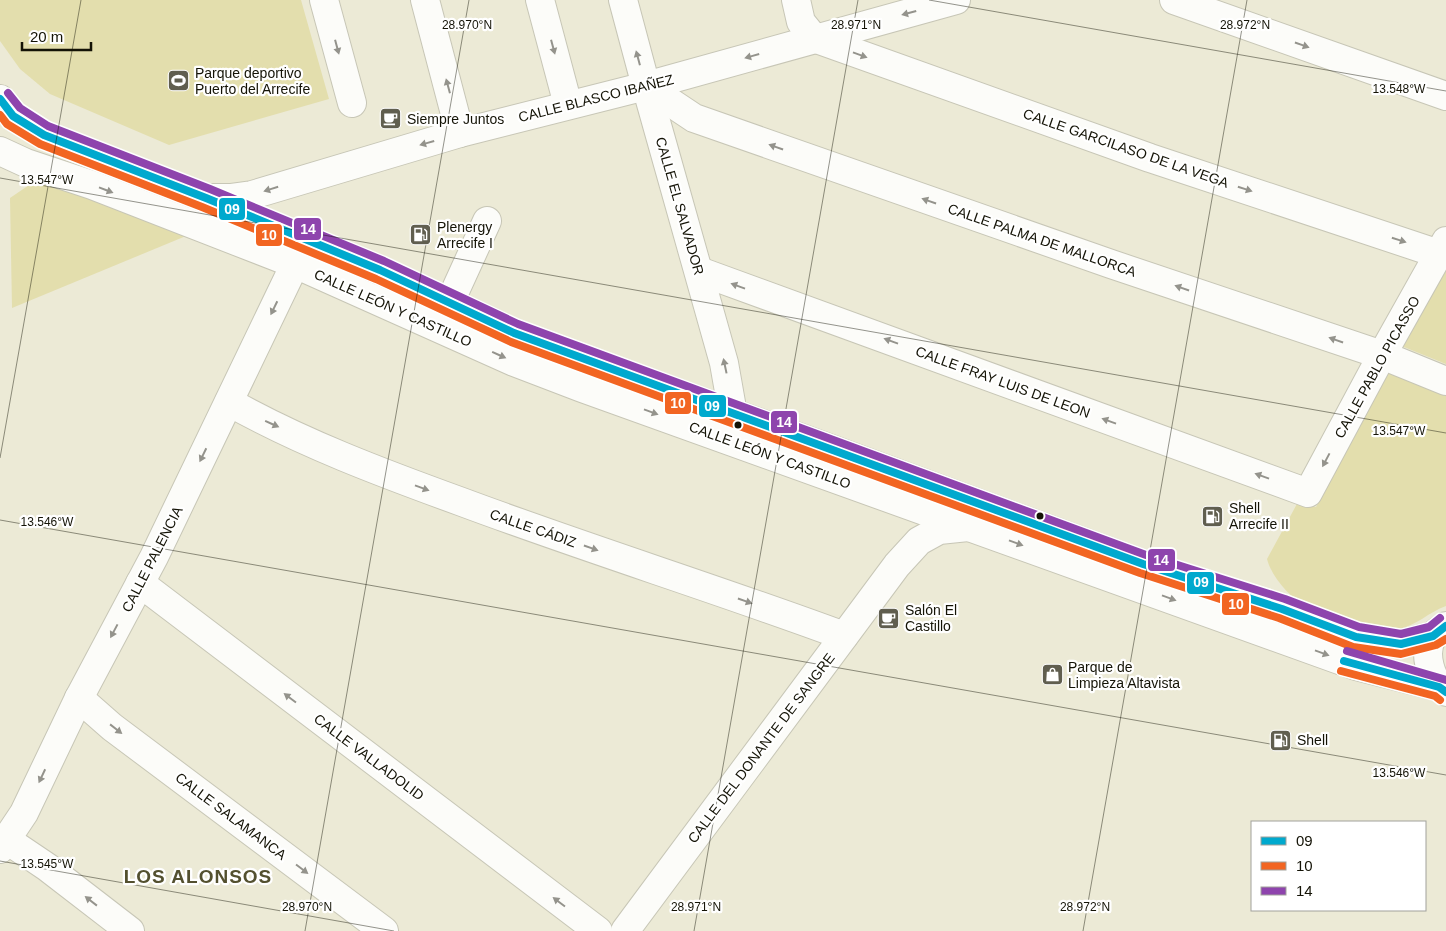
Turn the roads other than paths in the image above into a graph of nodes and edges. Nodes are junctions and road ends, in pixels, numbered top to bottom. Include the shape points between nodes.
1 (324, 0) edge
2 (425, 0) edge
3 (540, 0) edge
4 (623, 0) edge
5 (796, 0) edge
6 (956, 0) edge
7 (1174, 0) edge
8 (814, 38) junction
9 (646, 86) junction
10 (1446, 96) edge
11 (0, 98) edge
12 (352, 103) dead end
13 (568, 104) junction
14 (460, 133) junction
15 (0, 151) edge
16 (26, 163) junction
17 (0, 173) edge
18 (206, 198) junction
19 (487, 221) dead end
20 (1443, 248) edge
21 (295, 264) junction
22 (699, 271) junction
23 (450, 302) junction
24 (1382, 355) junction
25 (1446, 381) edge
26 (229, 402) junction
27 (734, 414) junction
28 (1308, 493) joint
29 (890, 498) junction
30 (970, 526) junction
31 (897, 566) junction
32 (140, 583) junction
33 (1440, 631) edge
34 (844, 636) junction
35 (1443, 689) edge
36 (79, 698) junction
37 (3, 844) edge
38 (130, 931) edge
39 (384, 931) edge
40 (598, 931) edge
41 (625, 931) edge

1 -> 12 street
14 -> 2 street
3 -> 13 street
9 -> 4 street, CALLE EL SALVADOR
5 - 8 street via 801,22
6 -> 8 street, CALLE BLASCO IBAÑEZ
7 -> 10 street
8 -> 9 street, CALLE BLASCO IBAÑEZ
8 -> 20 street, CALLE GARCILASO DE LA VEGA via 1150,158
9 - 13 street, CALLE BLASCO IBAÑEZ
9 - 22 street, CALLE EL SALVADOR
24 -> 9 street, CALLE PALMA DE MALLORCA via 694,118
11 - 18 street, CALLE LEÓN Y CASTILLO via 13,116 44,136
13 - 14 street, CALLE BLASCO IBAÑEZ
14 -> 18 street, CALLE BLASCO IBAÑEZ via 252,195
15 - 16 street, CALLE LEÓN Y CASTILLO
16 - 17 street via 7,166
16 -> 21 street, CALLE LEÓN Y CASTILLO via 92,185
18 - 23 street, CALLE LEÓN Y CASTILLO
19 - 23 street
20 - 24 street, CALLE PABLO PICASSO
21 -> 26 street, CALLE PALENCIA
21 -> 29 street, CALLE LEÓN Y CASTILLO via 514,362
27 -> 22 street, CALLE EL SALVADOR
28 -> 22 street, CALLE FRAY LUIS DE LEON
23 - 27 street, CALLE LEÓN Y CASTILLO via 514,333
24 - 25 street, CALLE PALMA DE MALLORCA
24 -> 28 street, CALLE PABLO PICASSO
26 -> 32 street, CALLE PALENCIA
26 -> 34 street, CALLE CÁDIZ via 378,472
27 - 33 street, CALLE LEÓN Y CASTILLO via 1143,564 1356,637 1401,644
29 - 30 street, CALLE LEÓN Y CASTILLO
29 - 31 street, CALLE DEL DONANTE DE SANGRE via 906,516 908,535
30 - 31 street, CALLE DEL DONANTE DE SANGRE via 939,530 919,541
30 -> 35 street, CALLE LEÓN Y CASTILLO via 1356,666
31 - 34 street, CALLE DEL DONANTE DE SANGRE
32 -> 36 street, CALLE PALENCIA
40 -> 32 street, CALLE VALLADOLID
33 - 35 street via 1428,649 1431,672
34 - 41 street, CALLE DEL DONANTE DE SANGRE
36 -> 37 street, CALLE PALENCIA via 24,813
36 -> 39 street, CALLE SALAMANCA via 112,727
38 -> 37 street via 47,867

